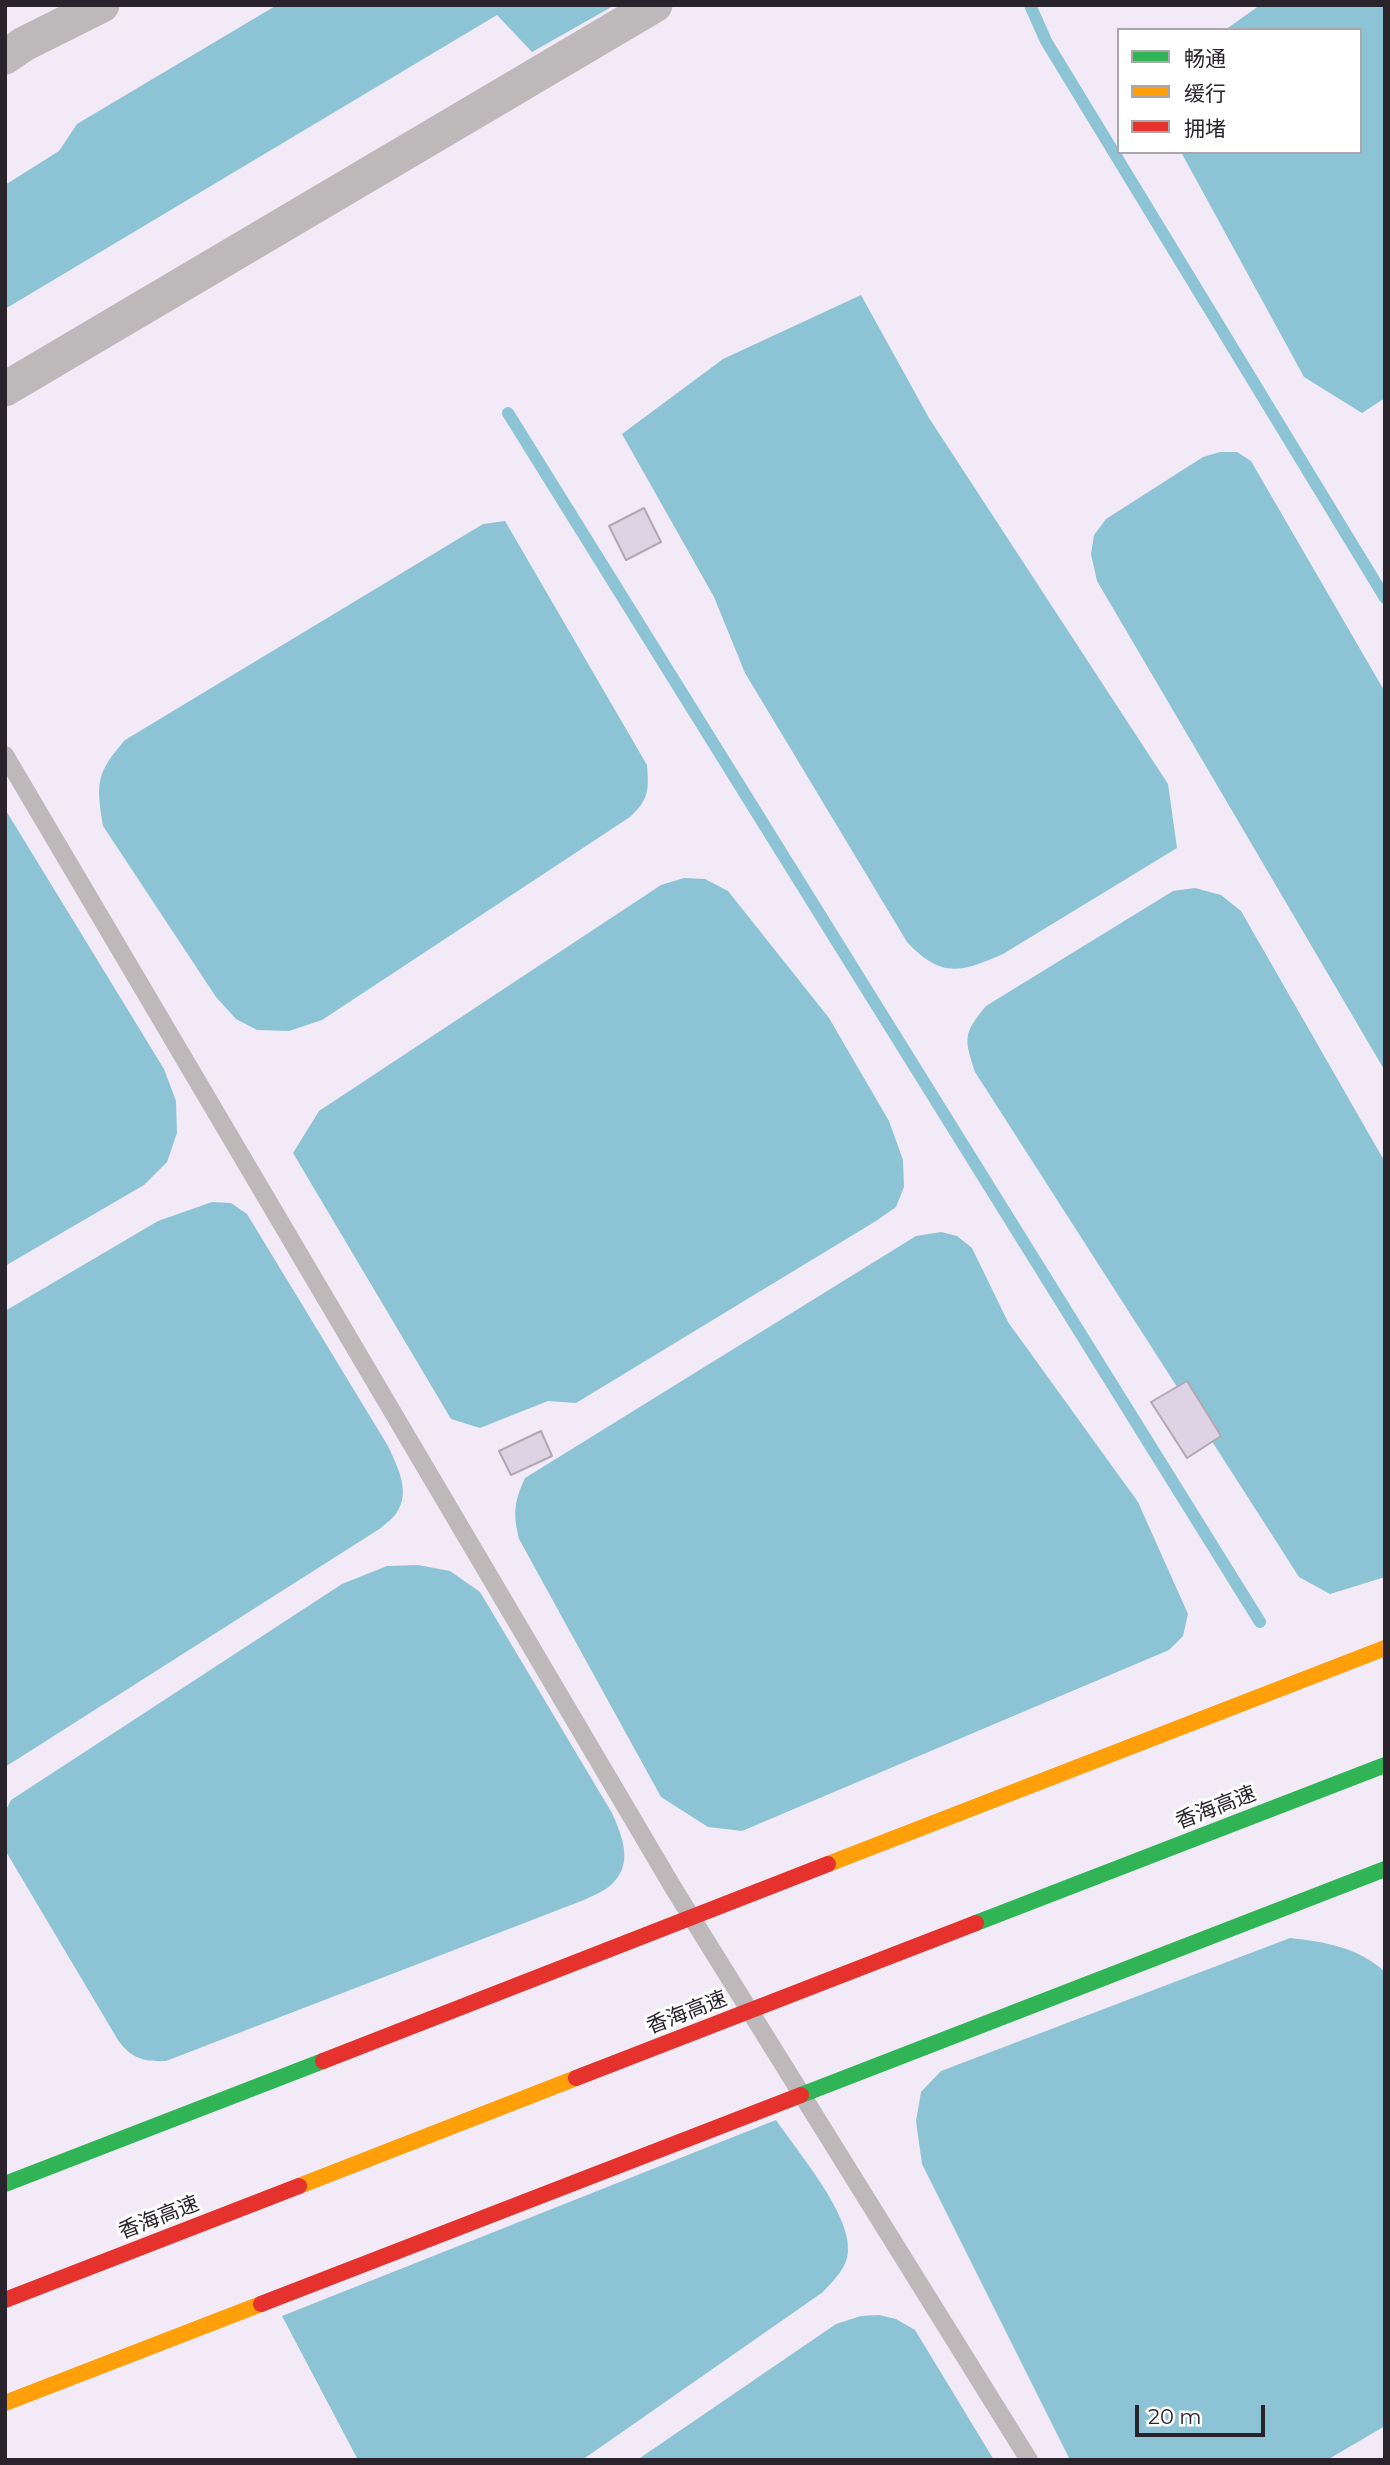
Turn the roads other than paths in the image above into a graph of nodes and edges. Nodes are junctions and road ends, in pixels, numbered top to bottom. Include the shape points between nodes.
1 (102, 5) edge
2 (654, 5) edge
3 (5, 57) edge
4 (5, 389) edge
5 (5, 755) edge
6 (1385, 1648) edge
7 (1385, 1765) edge
8 (1385, 1869) edge
9 (692, 1919) junction
10 (5, 2184) edge
11 (5, 2301) edge
12 (5, 2403) edge
13 (1029, 2460) edge

1 - 3 street
2 - 4 street
5 - 9 lane
6 - 9 main road
7 - 11 main road, 香海高速, bridge
8 - 12 main road, bridge
9 - 10 main road
9 - 13 lane

